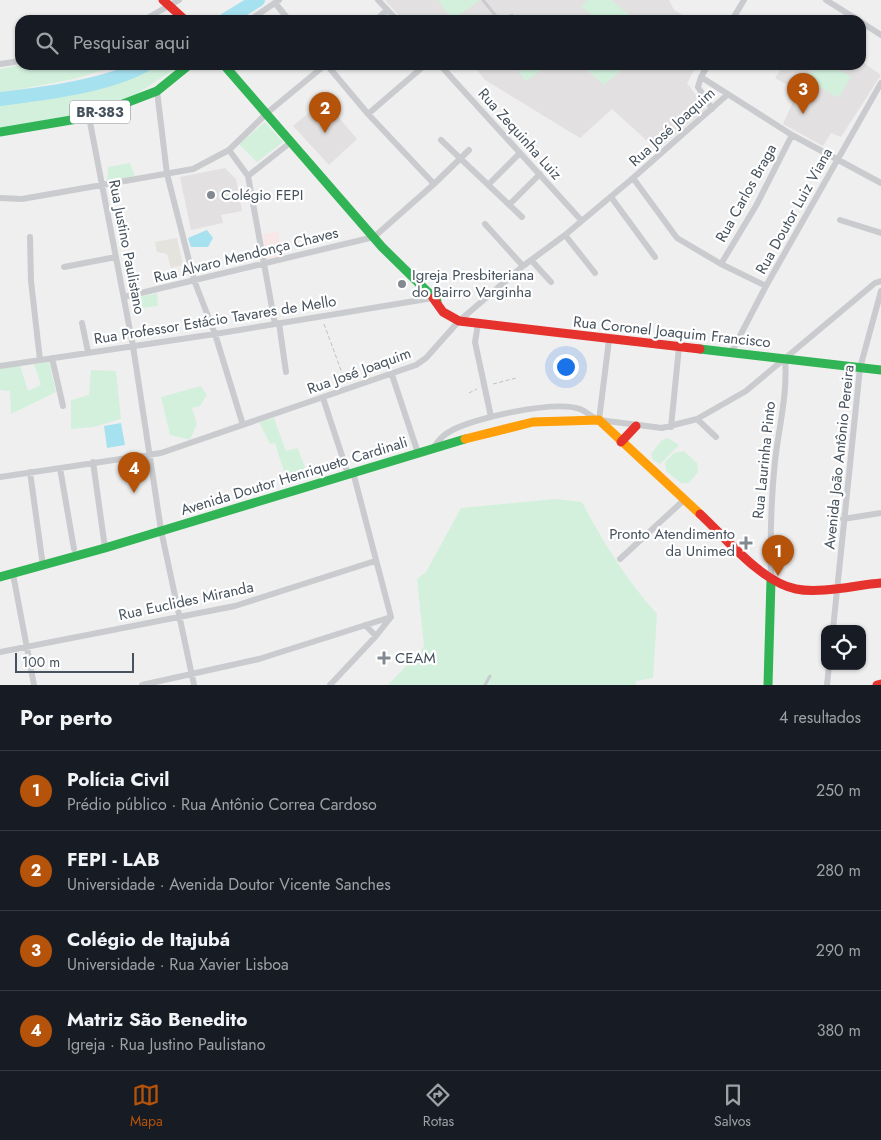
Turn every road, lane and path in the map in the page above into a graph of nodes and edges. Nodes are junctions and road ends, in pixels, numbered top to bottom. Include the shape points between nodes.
1 (163, 0) edge
2 (378, 0) edge
3 (483, 0) edge
4 (744, 0) edge
5 (277, 1) edge
6 (830, 1) edge
7 (177, 8) edge
8 (387, 10) junction
9 (158, 15) edge
10 (257, 15) edge
11 (287, 15) edge
12 (382, 15) edge
13 (392, 15) edge
14 (496, 15) edge
15 (735, 15) edge
16 (850, 15) edge
17 (866, 25) edge
18 (881, 35) edge
19 (15, 62) edge
20 (0, 64) edge
21 (183, 70) edge
22 (228, 70) edge
23 (320, 70) edge
24 (330, 70) edge
25 (419, 70) edge
26 (445, 70) edge
27 (706, 70) edge
28 (702, 77) junction
29 (881, 83) edge
30 (157, 90) junction
31 (727, 94) junction
32 (712, 109) junction
33 (267, 113) junction
34 (368, 114) junction
35 (89, 117) junction
36 (0, 132) edge
37 (792, 135) junction
38 (441, 140) dead end
39 (291, 142) junction
40 (229, 150) junction
41 (468, 150) dead end
42 (520, 153) junction
43 (460, 158) junction
44 (837, 158) junction
45 (167, 174) junction
46 (540, 174) junction
47 (248, 176) junction
48 (633, 178) junction
49 (881, 183) edge
50 (434, 184) junction
51 (488, 185) junction
52 (102, 186) junction
53 (611, 197) junction
54 (0, 198) edge
55 (509, 205) junction
56 (522, 217) dead end
57 (581, 220) junction
58 (840, 220) dead end
59 (484, 224) dead end
60 (881, 234) edge
61 (565, 235) junction
62 (30, 237) dead end
63 (374, 237) junction
64 (116, 257) junction
65 (655, 257) dead end
66 (531, 260) junction
67 (264, 262) junction
68 (721, 264) junction
69 (523, 266) junction
70 (64, 268) dead end
71 (595, 273) dead end
72 (194, 280) junction
73 (881, 281) edge
74 (551, 282) dead end
75 (766, 286) junction
76 (881, 291) edge
77 (124, 298) junction
78 (433, 298) junction
79 (321, 317) junction
80 (459, 321) junction
81 (82, 323) dead end
82 (277, 323) junction
83 (478, 324) junction
84 (215, 334) junction
85 (609, 340) junction
86 (133, 346) junction
87 (679, 346) junction
88 (88, 352) junction
89 (731, 353) junction
90 (52, 358) junction
91 (785, 358) junction
92 (40, 360) junction
93 (0, 366) edge
94 (860, 368) junction
95 (881, 370) edge
96 (286, 372) dead end
97 (392, 375) junction
98 (348, 389) junction
99 (323, 398) junction
100 (63, 406) dead end
101 (491, 417) junction
102 (697, 419) junction
103 (598, 420) junction
104 (242, 424) junction
105 (636, 426) junction
106 (672, 427) junction
107 (716, 437) dead end
108 (621, 442) junction
109 (433, 448) junction
110 (418, 453) junction
111 (149, 455) junction
112 (93, 462) junction
113 (60, 468) junction
114 (30, 472) junction
115 (350, 473) junction
116 (0, 477) edge
117 (684, 500) junction
118 (881, 513) edge
119 (843, 519) junction
120 (161, 530) junction
121 (106, 548) junction
122 (74, 550) dead end
123 (620, 559) dead end
124 (375, 561) junction
125 (44, 566) junction
126 (13, 574) junction
127 (0, 577) edge
128 (771, 580) junction
129 (881, 582) edge
130 (837, 588) junction
131 (180, 616) junction
132 (391, 618) junction
133 (365, 625) junction
134 (833, 625) edge
135 (376, 636) junction
136 (27, 646) junction
137 (0, 652) edge
138 (829, 670) edge
139 (192, 674) junction
140 (490, 676) dead end
141 (881, 684) edge
142 (34, 685) edge
143 (142, 685) edge
144 (194, 685) edge
145 (330, 685) edge
146 (485, 685) edge
147 (768, 685) edge
148 (827, 685) edge
149 (877, 685) edge

1 - 7 main road
2 - 8 street
3 - 14 lane
4 - 15 street
5 - 10 street
5 - 11 street
6 - 16 street
7 - 9 street
8 - 12 street
8 - 13 street
17 - 18 street
19 - 20 street
21 - 30 main road, BR-383
22 - 33 main road
23 - 33 street
24 - 34 street
25 - 34 street
26 - 42 street, Rua Zequinha Luiz
27 - 28 street
28 - 31 street
28 - 32 street via 698,87
29 - 44 street, Rua Doutor Luiz Viana
30 - 35 main road, BR-383
30 - 45 street
31 - 32 street, Rua José Joaquim
31 - 37 street
32 - 48 street, Rua José Joaquim
33 - 39 main road
33 - 40 street
34 - 50 street
35 - 36 main road, BR-383
35 - 52 street, Rua Justino Paulistano
37 - 44 street
37 - 68 street, Rua Carlos Braga via 757,204
38 - 43 street
39 - 47 street
39 - 63 main road
40 - 45 street via 193,169
40 - 47 street
41 - 43 street
42 - 46 street, Rua Zequinha Luiz
42 - 51 street
43 - 50 street
43 - 51 street
44 - 49 street
44 - 75 street, Rua Doutor Luiz Viana
45 - 52 street
45 - 72 street
46 - 55 street
46 - 57 street, Rua Zequinha Luiz
47 - 67 street
48 - 53 street, Rua José Joaquim
48 - 68 street via 678,238
50 - 63 street
51 - 55 street
52 - 54 street via 22,199
52 - 64 street, Rua Justino Paulistano
53 - 57 street, Rua José Joaquim
53 - 65 street
55 - 56 street
57 - 61 street, Rua José Joaquim
58 - 60 street
59 - 69 street
61 - 66 street, Rua José Joaquim
61 - 71 street
62 - 92 street via 31,281
63 - 67 street, Rua Alvaro Mendonça Chaves
63 - 78 main road
64 - 70 street
64 - 77 street, Rua Justino Paulistano
66 - 69 street, Rua José Joaquim
66 - 74 street
67 - 72 street, Rua Alvaro Mendonça Chaves
67 - 82 street
68 - 75 street
69 - 80 street, Rua José Joaquim
72 - 77 street, Rua Alvaro Mendonça Chaves
72 - 84 street
73 - 91 street
75 - 89 street, Rua Doutor Luiz Viana
76 - 94 street, Avenida João Antônio Pereira
77 - 86 street, Rua Justino Paulistano
78 - 79 street, Rua Professor Estácio Tavares de Mello
78 - 80 main road via 435,304
79 - 82 street, Rua Professor Estácio Tavares de Mello
79 - 98 path
80 - 83 main road, Rua Coronel Joaquim Francisco
80 - 97 street, Rua José Joaquim via 426,358
81 - 88 street
82 - 84 street, Rua Professor Estácio Tavares de Mello
82 - 96 street
83 - 85 main road, Rua Coronel Joaquim Francisco
83 - 101 street via 475,342
84 - 86 street, Rua Professor Estácio Tavares de Mello
84 - 104 street
85 - 87 main road, Rua Coronel Joaquim Francisco
85 - 103 street
86 - 88 street, Rua Professor Estácio Tavares de Mello
86 - 111 street, Rua Justino Paulistano
87 - 89 main road, Rua Coronel Joaquim Francisco
87 - 106 street
88 - 90 street, Rua Professor Estácio Tavares de Mello
89 - 91 main road, Rua Coronel Joaquim Francisco
90 - 92 street, Rua Professor Estácio Tavares de Mello
90 - 100 street
91 - 94 main road, Rua Coronel Joaquim Francisco
91 - 102 street via 746,391
91 - 128 street, Rua Laurinha Pinto via 786,384 775,461
92 - 93 street, Rua Professor Estácio Tavares de Mello
94 - 95 main road, Rua Coronel Joaquim Francisco
94 - 119 street, Avenida João Antônio Pereira
97 - 98 street, Rua José Joaquim
97 - 110 street
98 - 99 street, Rua José Joaquim
99 - 104 street, Rua José Joaquim
99 - 115 street
101 - 103 street via 559,406 580,409
101 - 109 street via 450,431
102 - 106 street
102 - 107 street
103 - 105 street
103 - 108 main road
103 - 109 main road, Avenida Doutor Henriqueto Cardinali via 522,422
104 - 111 street, Rua José Joaquim
105 - 106 street
105 - 108 main road
108 - 117 main road
109 - 110 main road, Avenida Doutor Henriqueto Cardinali
110 - 115 main road, Avenida Doutor Henriqueto Cardinali
111 - 112 street, Rua José Joaquim
111 - 120 street, Rua Justino Paulistano
112 - 113 street, Rua José Joaquim
112 - 121 street
113 - 114 street, Rua José Joaquim
113 - 122 street
114 - 116 street, Rua José Joaquim
114 - 125 street
115 - 120 main road, Avenida Doutor Henriqueto Cardinali
115 - 124 street
117 - 123 street
117 - 128 main road
118 - 119 street
119 - 130 street, Avenida João Antônio Pereira
120 - 121 main road, Avenida Doutor Henriqueto Cardinali
120 - 131 street, Rua Justino Paulistano
121 - 125 main road, Avenida Doutor Henriqueto Cardinali
124 - 131 street, Rua Euclides Miranda via 235,606
124 - 132 street
125 - 126 main road, Avenida Doutor Henriqueto Cardinali
126 - 127 main road, Avenida Doutor Henriqueto Cardinali
126 - 136 street
128 - 130 main road via 796,589
128 - 147 main road, Rua Laurinha Pinto
129 - 130 main road
130 - 134 street, Avenida João Antônio Pereira
131 - 136 street, Rua Euclides Miranda
131 - 139 street, Rua Justino Paulistano
132 - 133 street
132 - 135 street
133 - 135 street
133 - 139 street via 259,659
135 - 145 street
136 - 137 street, Rua Euclides Miranda
136 - 142 street
138 - 148 street
139 - 143 street
139 - 144 street, Rua Justino Paulistano
140 - 146 lane
141 - 149 main road

